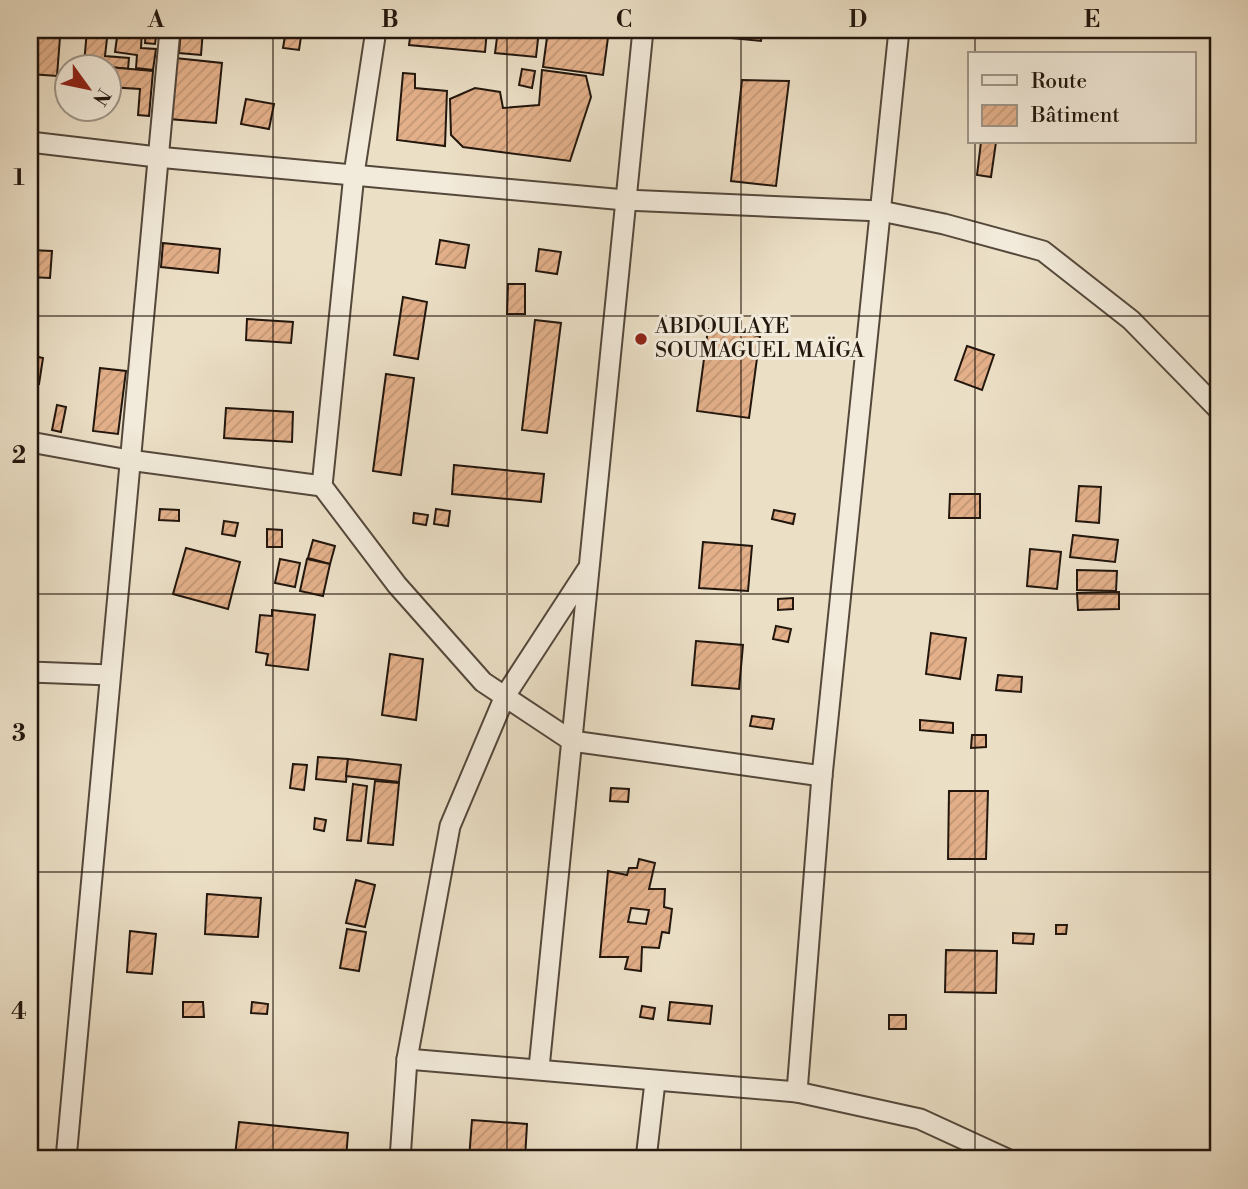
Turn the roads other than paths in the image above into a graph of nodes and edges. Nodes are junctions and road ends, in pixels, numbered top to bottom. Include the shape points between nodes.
1 (170, 30) edge
2 (376, 30) edge
3 (643, 30) edge
4 (899, 30) edge
5 (30, 142) edge
6 (157, 157) junction
7 (354, 174) junction
8 (625, 200) junction
9 (881, 211) junction
10 (1218, 410) edge
11 (30, 442) edge
12 (129, 460) junction
13 (322, 486) junction
14 (589, 567) junction
15 (30, 672) edge
16 (110, 674) junction
17 (505, 696) junction
18 (572, 741) junction
19 (822, 776) junction
20 (407, 1059) junction
21 (539, 1068) junction
22 (655, 1082) junction
23 (797, 1092) junction
24 (66, 1159) edge
25 (400, 1159) edge
26 (646, 1159) edge
27 (1007, 1159) edge

1 - 6 street
2 - 7 street
3 - 8 street
4 - 9 street
5 - 6 street
6 - 7 street
6 - 12 street
7 - 8 street
7 - 13 street
8 - 9 street
8 - 14 street
9 - 10 street via 1044,251 1132,320
9 - 19 street
11 - 12 street
12 - 13 street
12 - 16 street
13 - 17 street via 397,585 483,682
14 - 17 street
14 - 18 street
15 - 16 street
16 - 24 street
17 - 18 street
17 - 20 street via 450,826
18 - 19 street
18 - 21 street
19 - 23 street
20 - 21 street
20 - 25 street
21 - 22 street
22 - 23 street
22 - 26 street
23 - 27 street via 920,1119

